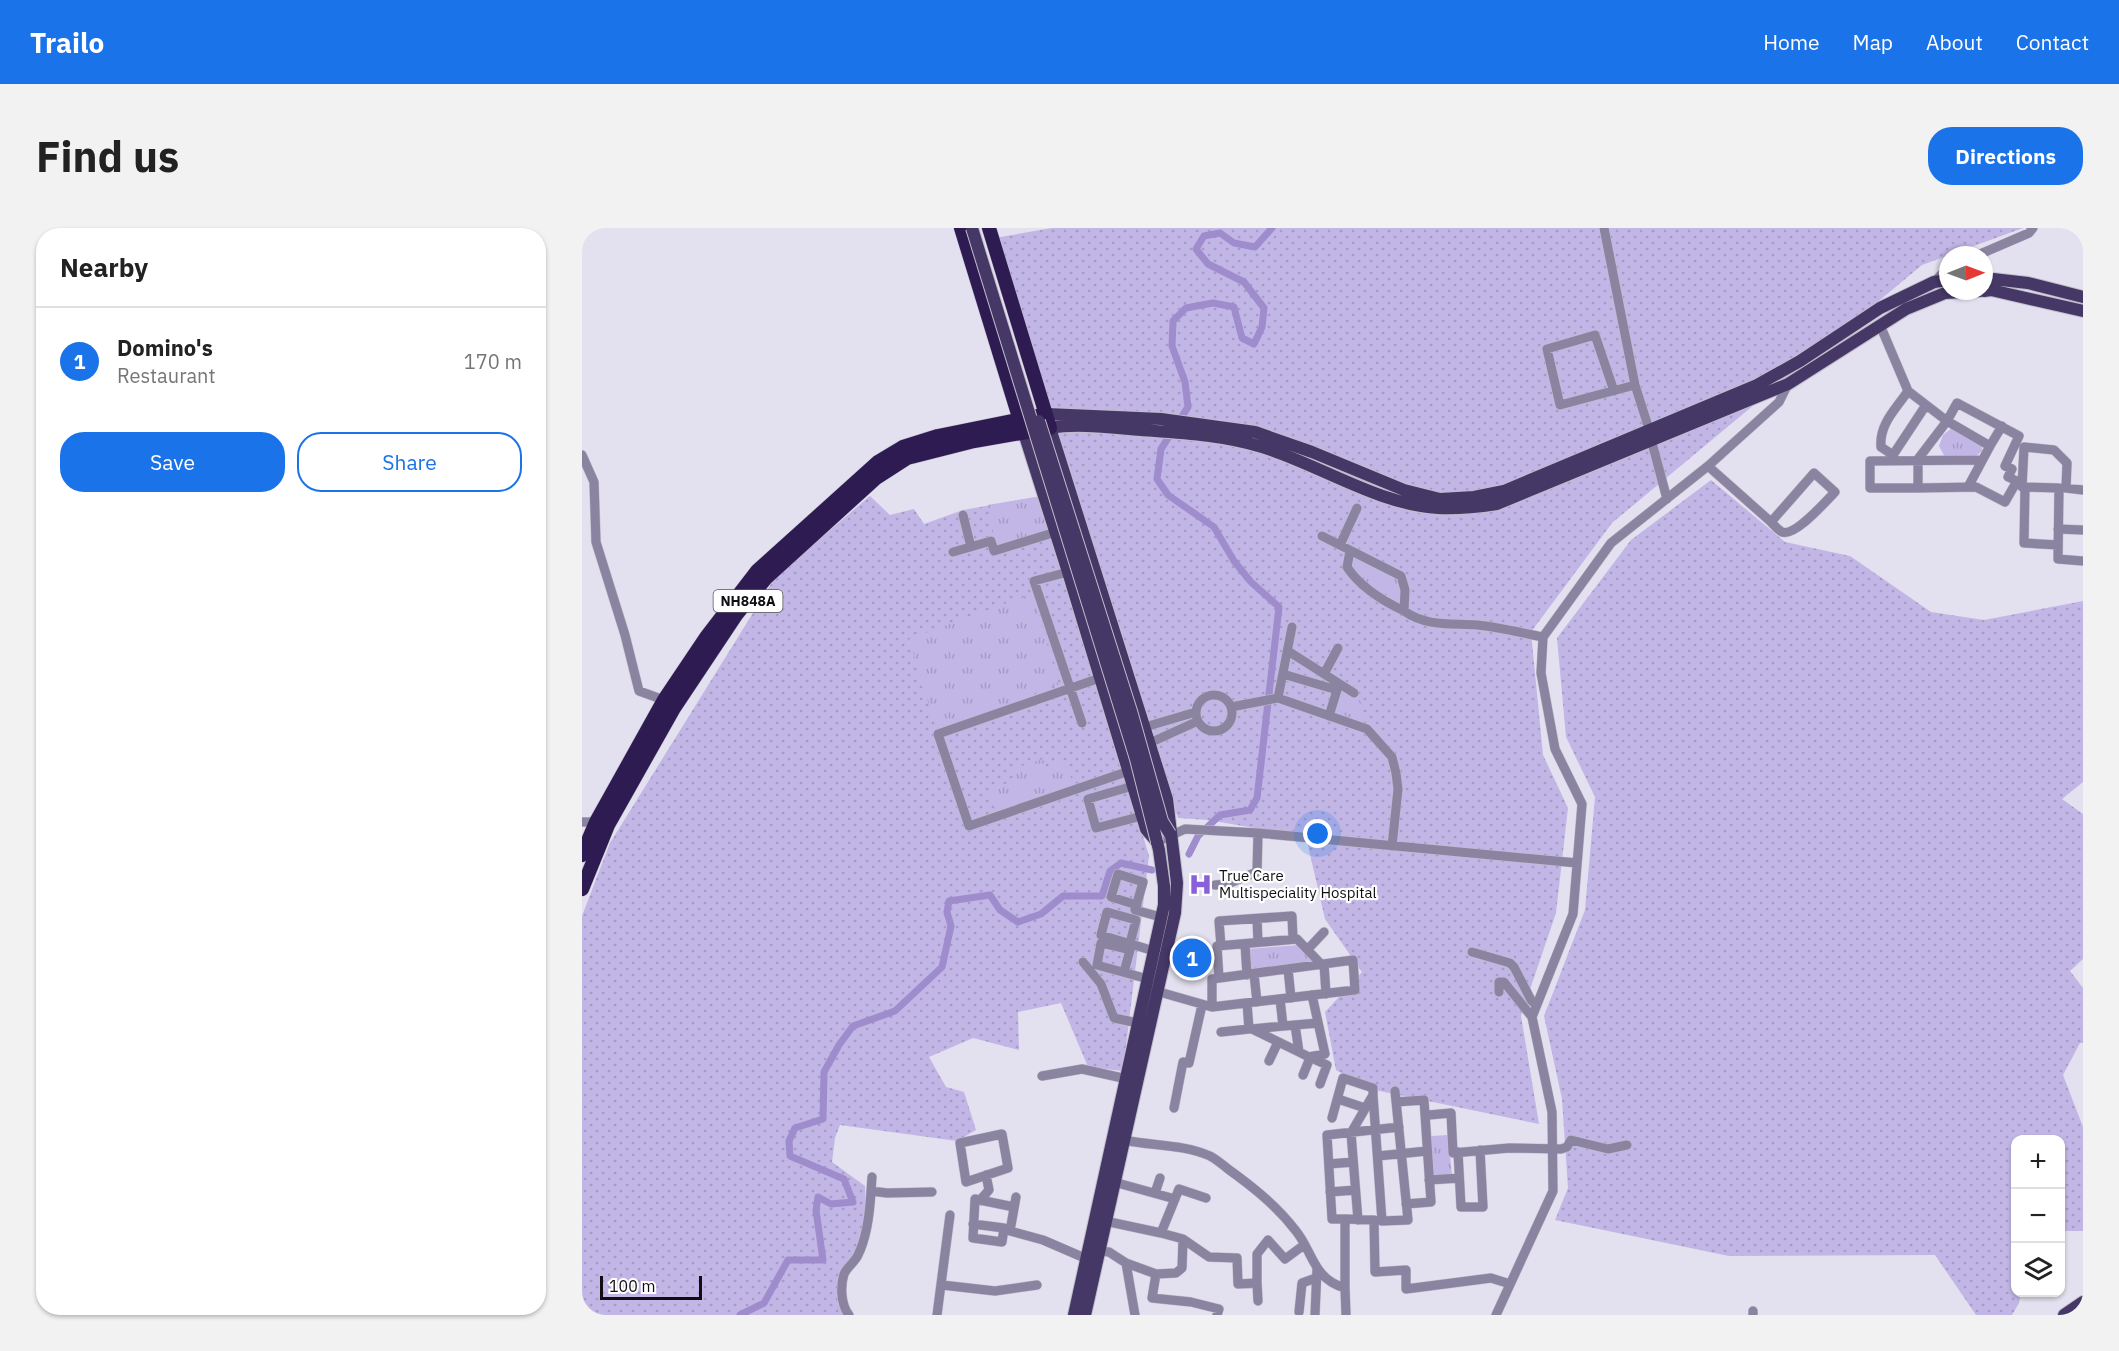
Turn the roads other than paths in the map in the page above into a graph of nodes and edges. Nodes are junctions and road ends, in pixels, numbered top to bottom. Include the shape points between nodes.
1 (961, 228) edge
2 (972, 228) edge
3 (979, 228) edge
4 (988, 228) edge
5 (1604, 228) edge
6 (2033, 228) edge
7 (1993, 249) edge
8 (1939, 277) edge
9 (1993, 279) edge
10 (1939, 281) edge
11 (1934, 282) junction
12 (1993, 290) edge
13 (1939, 295) edge
14 (2083, 297) edge
15 (2083, 311) edge
16 (1880, 325) junction
17 (1788, 384) junction
18 (1635, 385) junction
19 (1614, 391) junction
20 (1908, 391) junction
21 (1926, 405) junction
22 (1049, 421) junction
23 (1947, 421) junction
24 (1022, 426) junction
25 (2002, 426) junction
26 (1192, 429) junction
27 (1650, 434) junction
28 (1990, 446) junction
29 (582, 455) edge
30 (1893, 458) junction
31 (1982, 460) junction
32 (1918, 462) junction
33 (1708, 466) junction
34 (1968, 487) junction
35 (2025, 487) junction
36 (1918, 488) junction
37 (2062, 488) junction
38 (2083, 490) edge
39 (1667, 499) junction
40 (1357, 508) dead end
41 (963, 514) dead end
42 (1771, 522) junction
43 (2058, 529) junction
44 (2083, 530) edge
45 (1056, 532) junction
46 (1322, 536) dead end
47 (1340, 545) junction
48 (2058, 545) junction
49 (971, 547) junction
50 (1350, 551) junction
51 (953, 552) dead end
52 (2083, 561) edge
53 (1068, 572) junction
54 (1404, 611) junction
55 (1292, 627) dead end
56 (1543, 637) junction
57 (1338, 648) dead end
58 (1287, 651) junction
59 (1283, 674) junction
60 (1324, 674) junction
61 (1100, 678) junction
62 (1338, 687) junction
63 (1070, 688) junction
64 (1354, 693) dead end
65 (1278, 698) junction
66 (664, 700) junction
67 (1231, 707) junction
68 (1329, 716) junction
69 (1197, 717) junction
70 (1082, 723) dead end
71 (1145, 728) junction
72 (1118, 735) junction
73 (1150, 742) junction
74 (1122, 748) junction
75 (1129, 771) junction
76 (1133, 786) junction
77 (1142, 816) junction
78 (589, 822) edge
79 (1258, 833) junction
80 (1170, 834) junction
81 (1157, 842) junction
82 (1392, 846) junction
83 (582, 855) edge
84 (1577, 863) junction
85 (1215, 885) dead end
86 (582, 889) edge
87 (1137, 905) dead end
88 (1161, 917) junction
89 (1257, 918) junction
90 (1324, 932) dead end
91 (1293, 939) junction
92 (1258, 942) junction
93 (1130, 943) dead end
94 (1245, 944) junction
95 (1221, 946) junction
96 (1308, 949) junction
97 (1154, 951) junction
98 (1472, 952) dead end
99 (1083, 962) dead end
100 (1322, 964) junction
101 (1288, 969) junction
102 (1124, 972) dead end
103 (1499, 972) dead end
104 (1250, 974) junction
105 (1219, 978) junction
106 (1150, 987) junction
107 (1326, 994) junction
108 (1312, 995) junction
109 (1291, 998) junction
110 (1280, 999) junction
111 (1257, 1002) junction
112 (1247, 1003) junction
113 (1202, 1005) junction
114 (1536, 1005) junction
115 (1212, 1007) junction
116 (1532, 1017) junction
117 (1138, 1023) junction
118 (1318, 1023) junction
119 (1295, 1025) junction
120 (1283, 1026) junction
121 (1250, 1029) junction
122 (1221, 1032) dead end
123 (1278, 1042) junction
124 (1299, 1052) junction
125 (1310, 1057) junction
126 (1269, 1061) dead end
127 (1325, 1070) junction
128 (1303, 1075) dead end
129 (1042, 1076) dead end
130 (1343, 1078) junction
131 (1127, 1079) junction
132 (1320, 1084) dead end
133 (1395, 1091) dead end
134 (1373, 1095) junction
135 (1338, 1099) junction
136 (1396, 1102) junction
137 (1174, 1108) dead end
138 (1365, 1108) junction
139 (1429, 1115) dead end
140 (1332, 1118) dead end
141 (1399, 1127) junction
142 (1376, 1130) junction
143 (1351, 1133) junction
144 (1124, 1140) junction
145 (1626, 1145) dead end
146 (1552, 1149) junction
147 (1480, 1150) junction
148 (1427, 1151) junction
149 (1458, 1152) junction
150 (1401, 1154) junction
151 (1378, 1156) junction
152 (1353, 1162) junction
153 (1329, 1164) junction
154 (986, 1175) junction
155 (872, 1177) dead end
156 (1160, 1178) dead end
157 (1459, 1178) junction
158 (1429, 1180) junction
159 (1114, 1182) junction
160 (1355, 1190) junction
161 (872, 1191) junction
162 (932, 1192) dead end
163 (1330, 1192) junction
164 (1155, 1193) junction
165 (1016, 1197) dead end
166 (1206, 1198) dead end
167 (981, 1199) junction
168 (1175, 1199) junction
169 (1406, 1204) junction
170 (1014, 1207) junction
171 (950, 1215) dead end
172 (1345, 1219) junction
173 (1358, 1220) junction
174 (1378, 1220) junction
175 (1105, 1221) junction
176 (973, 1224) junction
177 (1007, 1230) junction
178 (1161, 1233) junction
179 (1183, 1239) junction
180 (1304, 1245) junction
181 (1099, 1251) junction
182 (1237, 1258) junction
183 (1256, 1258) junction
184 (1087, 1259) junction
185 (1126, 1263) junction
186 (1317, 1273) junction
187 (1156, 1274) junction
188 (1257, 1283) junction
189 (1510, 1284) junction
190 (942, 1285) junction
191 (1037, 1285) dead end
192 (1345, 1288) junction
193 (1258, 1300) dead end
194 (2083, 1302) edge
195 (1299, 1312) dead end
196 (849, 1315) edge
197 (937, 1315) edge
198 (1074, 1315) edge
199 (1085, 1315) edge
200 (1135, 1315) edge
201 (1217, 1315) edge
202 (1315, 1315) edge
203 (1346, 1315) edge
204 (1496, 1315) edge
205 (2064, 1315) edge

1 - 24 highway
2 - 81 main road, bridge via 1136,759
3 - 80 main road, bridge via 1162,821
4 - 22 highway
5 - 18 street
6 - 7 street
8 - 11 street
9 - 14 main road
10 - 11 main road
11 - 27 main road via 1880,308 1756,385
12 - 15 main road
13 - 16 main road
16 - 17 main road
16 - 20 street
17 - 27 main road
17 - 33 street via 1779,402
18 - 19 street
18 - 27 street
19 - 19 street via 1560,405 1547,349 1595,335
20 - 21 street
20 - 30 street via 1880,436 1881,447
21 - 23 street
21 - 30 street
22 - 24 highway
22 - 26 main road via 1156,431
22 - 26 main road via 1161,419
22 - 71 main road
23 - 25 street via 1957,403
23 - 28 street
23 - 32 street
24 - 45 main road
24 - 66 highway, NH848A via 938,436 903,447 878,462 757,571
24 - 86 highway, NH848A via 907,458 876,478 766,578 736,615 674,708 608,825
25 - 28 street
25 - 34 street via 2019,436 2005,466 2012,469 2008,477 2017,481 2005,502 1976,487
26 - 27 main road via 1256,432 1404,490 1440,499 1504,491
27 - 39 street
28 - 31 street
29 - 66 street via 594,482 596,543 639,691
30 - 32 street
30 - 36 street via 1870,461 1870,488
31 - 32 street
31 - 34 street
32 - 36 street
33 - 39 street
33 - 42 street
34 - 36 street
35 - 37 street
35 - 37 street via 2024,447 2054,450 2067,464
35 - 48 street via 2024,543
37 - 38 street
37 - 43 street
39 - 56 street via 1611,543
40 - 47 street
41 - 49 street
42 - 42 street via 1814,473 1835,492 1798,528 1782,532
43 - 44 street
43 - 48 street
45 - 49 street via 994,551 991,541
45 - 53 main road
46 - 47 street
47 - 50 street
48 - 52 street via 2058,559
49 - 51 street
50 - 54 street via 1347,567 1355,579
50 - 54 street via 1401,576
53 - 61 main road
53 - 63 street via 1034,581 1050,614
54 - 56 street via 1415,619 1440,625 1478,625
55 - 58 street
56 - 84 street via 1541,673 1555,749 1582,804
57 - 60 street
58 - 59 street
58 - 60 street
59 - 62 street
59 - 65 street
60 - 62 street
61 - 63 street
61 - 72 main road
62 - 64 street
62 - 68 street
63 - 70 street
63 - 75 street via 938,734 969,826
65 - 67 street
65 - 68 street
66 - 78 highway, NH848A
67 - 69 street via 1224,698 1213,695 1202,700
67 - 69 street via 1228,724 1218,730 1207,730
68 - 82 street via 1367,729 1392,757 1398,789
69 - 71 street
69 - 73 street
71 - 72 street
71 - 73 main road
72 - 74 main road
73 - 74 street
73 - 80 main road via 1169,810
74 - 75 main road
75 - 76 main road
76 - 77 main road
76 - 77 street via 1088,799 1096,828
77 - 81 main road
78 - 83 highway, NH848A
79 - 80 street via 1185,829
79 - 82 street
79 - 85 street via 1257,872
80 - 81 street
80 - 106 main road via 1177,898
81 - 88 main road via 1164,886
82 - 84 street
84 - 114 street via 1573,914
87 - 88 street via 1135,910
88 - 97 main road
89 - 91 street via 1292,916
89 - 92 street
89 - 95 street via 1219,921
90 - 96 street
91 - 92 street
91 - 96 street
92 - 94 street
93 - 97 street
94 - 95 street
94 - 104 street
95 - 105 street via 1217,946
96 - 100 street
97 - 106 main road
98 - 114 street via 1510,963
99 - 117 street via 1101,984 1114,1018
100 - 101 street
100 - 107 street
100 - 107 street via 1353,960 1355,990
101 - 104 street
101 - 109 street
102 - 106 street
103 - 116 street via 1499,987 1504,982
104 - 105 street
104 - 111 street
105 - 115 street via 1212,979
106 - 113 street
106 - 117 main road
106 - 144 main road
107 - 108 street
108 - 109 street
108 - 118 street
109 - 110 street
110 - 111 street
110 - 120 street
111 - 112 street
112 - 115 street
112 - 121 street
113 - 115 street
113 - 137 street via 1189,1063 1183,1062
114 - 116 street
116 - 146 street via 1552,1112
117 - 131 main road
118 - 119 street
118 - 125 street via 1325,1054
119 - 120 street
119 - 124 street
120 - 121 street
121 - 122 street
121 - 123 street
123 - 124 street
123 - 126 street
124 - 125 street
125 - 127 street via 1327,1065
125 - 128 street
127 - 130 street
127 - 132 street
129 - 131 street via 1082,1069
130 - 134 street via 1373,1088
130 - 135 street
131 - 184 main road
133 - 136 street
134 - 138 street
134 - 142 street
135 - 138 street
135 - 140 street
136 - 141 street
136 - 148 street via 1424,1100
138 - 143 street
139 - 149 street via 1451,1113 1454,1153
141 - 142 street
141 - 150 street
142 - 143 street
142 - 151 street
143 - 152 street
143 - 153 street via 1327,1135
144 - 159 main road
144 - 180 street via 1169,1145 1210,1156 1260,1192 1298,1232
145 - 146 street via 1608,1149 1571,1140 1567,1147
146 - 147 street
146 - 189 street via 1553,1191
147 - 149 street
147 - 157 street via 1489,1206 1461,1207
148 - 150 street
148 - 158 street
149 - 157 street
150 - 151 street
150 - 169 street
151 - 174 street
152 - 153 street
152 - 160 street
153 - 163 street
154 - 154 street via 966,1182 960,1143 1002,1134 1008,1168
154 - 167 street via 988,1190
155 - 161 street
156 - 164 street
157 - 158 street
158 - 169 street via 1431,1202
159 - 164 street
159 - 175 main road
160 - 163 street
160 - 173 street
161 - 162 street
161 - 196 street via 858,1255 844,1273 841,1295
163 - 172 street via 1332,1219
164 - 168 street
165 - 170 street
166 - 168 street via 1179,1189
167 - 170 street
167 - 176 street via 975,1199
168 - 178 street
169 - 174 street via 1408,1220
170 - 177 street
171 - 190 street
172 - 173 street
172 - 192 street
173 - 174 street
174 - 189 street via 1375,1272 1406,1270 1406,1289 1491,1278
175 - 178 street
175 - 181 main road
176 - 177 street
176 - 177 street via 973,1238 1002,1242
177 - 184 street
178 - 179 street
179 - 182 street via 1209,1257
179 - 187 street via 1182,1268 1176,1273
180 - 183 street via 1285,1259 1268,1240
180 - 186 street
181 - 185 street via 1109,1252
181 - 199 main road
182 - 183 street
182 - 188 street via 1238,1284
183 - 188 street
184 - 198 main road
185 - 187 street
185 - 200 street
186 - 192 street
186 - 195 street via 1302,1283
186 - 202 street
187 - 201 street via 1152,1299 1219,1309
188 - 193 street
189 - 204 street
190 - 191 street via 995,1291
190 - 197 street
192 - 203 street
194 - 205 main road

